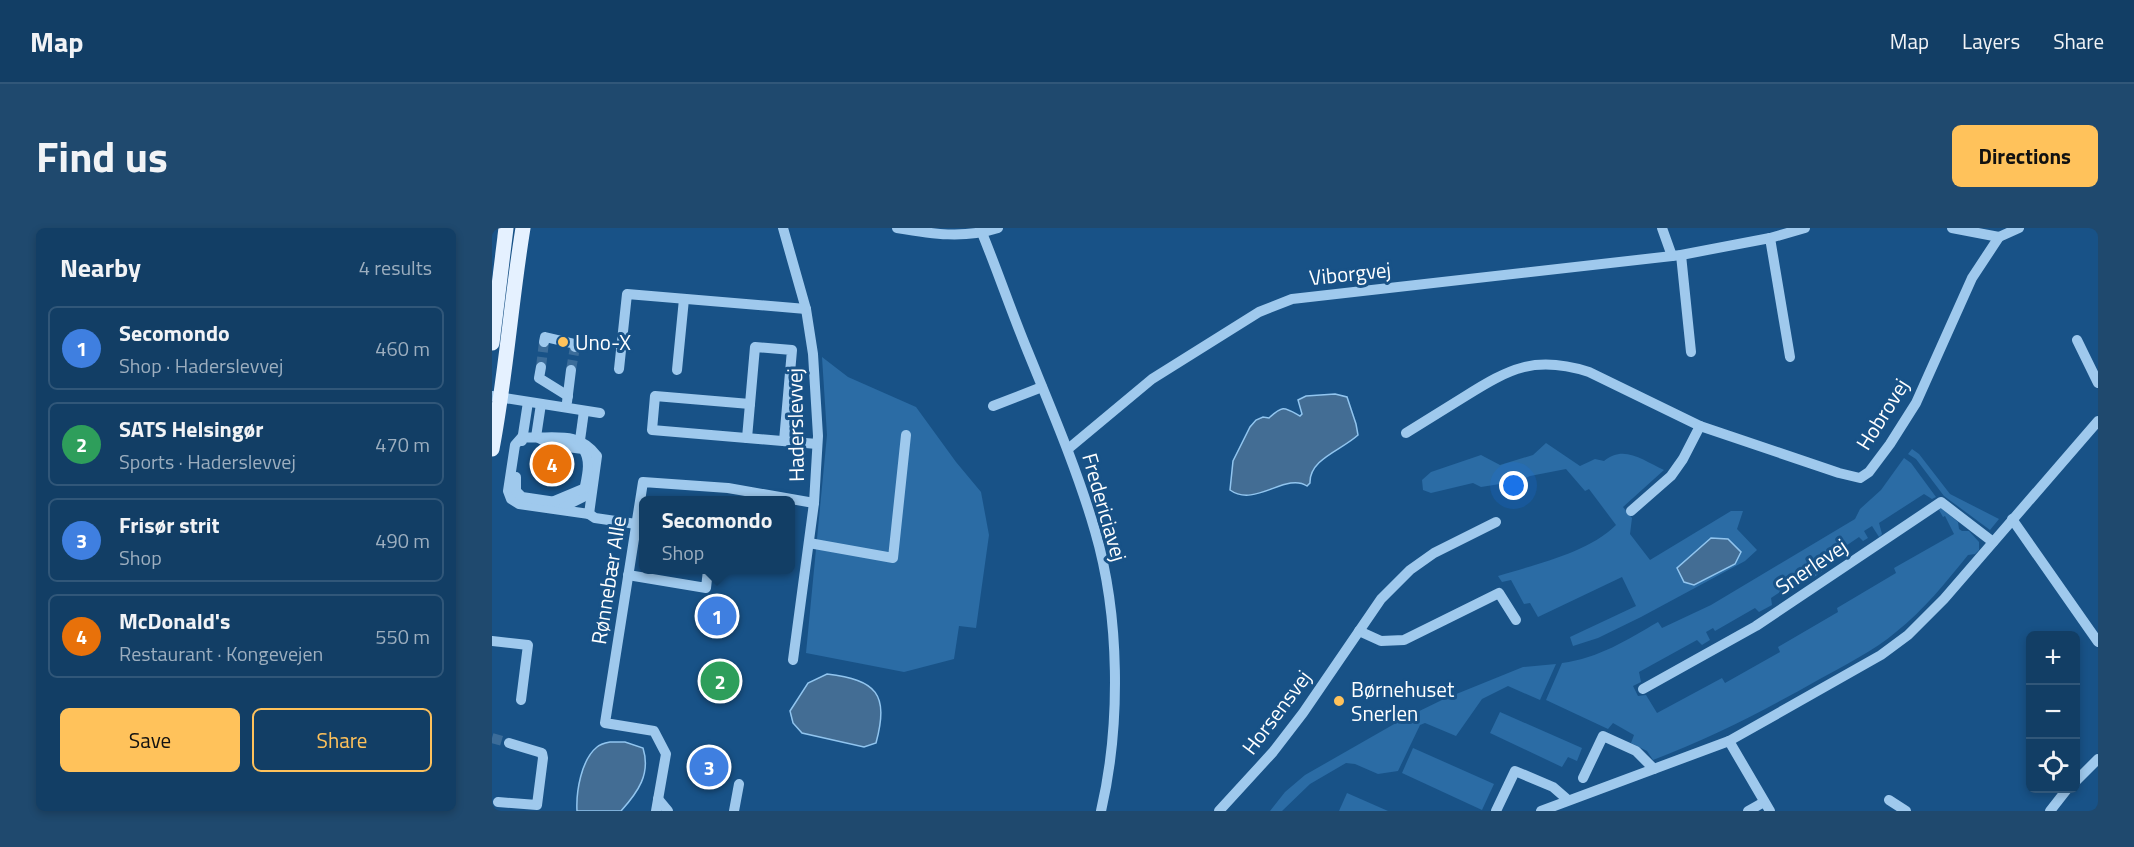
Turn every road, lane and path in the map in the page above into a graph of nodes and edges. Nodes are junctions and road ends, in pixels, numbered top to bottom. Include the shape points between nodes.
1 (507, 228) edge
2 (523, 228) edge
3 (783, 228) edge
4 (897, 228) edge
5 (998, 228) edge
6 (1662, 228) edge
7 (1805, 228) edge
8 (1952, 228) edge
9 (2019, 228) edge
10 (981, 230) edge
11 (1987, 231) edge
12 (1999, 237) junction
13 (1770, 238) junction
14 (1677, 255) junction
15 (684, 299) junction
16 (806, 309) junction
17 (2078, 339) dead end
18 (544, 342) dead end
19 (492, 343) edge
20 (575, 347) dead end
21 (1691, 352) dead end
22 (1790, 357) dead end
23 (541, 367) tunnel mouth
24 (619, 369) dead end
25 (572, 370) tunnel mouth
26 (677, 370) dead end
27 (2098, 383) edge
28 (1042, 387) junction
29 (568, 396) junction
30 (497, 397) edge
31 (528, 402) junction
32 (540, 404) junction
33 (750, 404) junction
34 (993, 406) dead end
35 (566, 408) junction
36 (584, 411) junction
37 (600, 413) dead end
38 (2098, 421) edge
39 (1700, 426) junction
40 (1406, 434) dead end
41 (906, 435) dead end
42 (522, 437) junction
43 (536, 437) junction
44 (747, 438) junction
45 (580, 440) junction
46 (784, 441) junction
47 (817, 444) junction
48 (492, 449) edge
49 (1068, 449) junction
50 (641, 496) edge
51 (771, 496) edge
52 (795, 500) edge
53 (814, 503) junction
54 (639, 507) edge
55 (1631, 511) dead end
56 (589, 514) junction
57 (2012, 519) junction
58 (1496, 522) dead end
59 (636, 525) junction
60 (1993, 542) junction
61 (809, 543) junction
62 (708, 574) edge
63 (628, 575) junction
64 (1516, 620) dead end
65 (1359, 631) junction
66 (492, 641) edge
67 (2098, 642) edge
68 (794, 660) dead end
69 (1643, 689) dead end
70 (521, 700) dead end
71 (1729, 741) junction
72 (509, 743) tunnel mouth
73 (2098, 759) edge
74 (1654, 769) junction
75 (2080, 777) edge
76 (1583, 778) dead end
77 (740, 783) dead end
78 (2065, 793) edge
79 (658, 799) junction
80 (1568, 800) junction
81 (1889, 800) dead end
82 (498, 802) dead end
83 (1767, 806) edge
84 (656, 811) edge
85 (668, 811) edge
86 (734, 811) edge
87 (1101, 811) edge
88 (1219, 811) edge
89 (1496, 811) edge
90 (1541, 811) edge
91 (1748, 811) edge
92 (1906, 811) edge
93 (2050, 811) edge

1 - 19 main road
2 - 30 main road
3 - 16 street, Haderslevvej
4 - 10 street via 957,236
5 - 10 street
6 - 14 street
7 - 13 street, Viborgvej
8 - 11 street
9 - 12 street
10 - 28 street, Fredericiavej
11 - 12 street
12 - 39 street, Hobrovej via 1972,278 1916,403 1890,444 1860,478
13 - 14 street, Viborgvej
13 - 22 street
14 - 21 street
14 - 49 street, Viborgvej via 1292,299 1259,312 1152,379
15 - 16 street
15 - 24 street via 627,294
15 - 26 street
16 - 47 street, Haderslevvej via 813,354
17 - 27 street
18 - 20 street via 545,337
23 - 29 street via 539,378
25 - 29 street
28 - 34 street
28 - 49 street, Fredericiavej
29 - 35 street
30 - 31 street
30 - 48 main road
31 - 32 street
31 - 42 street
32 - 35 street
32 - 43 street
33 - 44 street
33 - 44 street via 655,396 654,407 652,430
33 - 46 street via 755,347 792,350
35 - 36 street
36 - 37 street
36 - 45 street
38 - 57 street
39 - 40 street, Hobrovej via 1589,372 1551,364 1514,369 1496,377
39 - 55 street via 1671,476
41 - 61 street via 893,558
42 - 43 street
42 - 43 street via 516,491 522,497 554,502 585,488 589,459 583,449 552,445
42 - 56 street via 515,445 508,491 511,499 519,504
43 - 45 street
44 - 46 street
45 - 56 street via 597,456
46 - 47 street
47 - 53 street, Haderslevvej
49 - 87 street, Fredericiavej via 1096,533 1110,604 1115,689 1109,769
50 - 51 street, Rønnebær Alle via 643,482
52 - 53 street, Rønnebær Alle
53 - 61 street, Haderslevvej
54 - 59 street, Rønnebær Alle
56 - 59 street
57 - 60 street
57 - 67 street
58 - 65 street, Horsensvej via 1434,553 1410,570 1381,599
59 - 63 street, Rønnebær Alle
60 - 69 street, Snerlevej via 1941,502 1756,626
60 - 71 street via 1908,635 1881,655
61 - 68 street, Haderslevvej
62 - 63 street via 706,588
63 - 79 street, Rønnebær Alle via 606,723 654,731 666,754
64 - 65 street via 1499,593 1404,640 1381,642
65 - 88 street, Horsensvej via 1273,752
66 - 70 street via 528,645
71 - 74 street
71 - 83 street
72 - 82 street via 542,753 537,805
73 - 75 street
74 - 76 street via 1636,751 1603,736
74 - 80 street
77 - 86 street
78 - 93 street
79 - 84 street, Rønnebær Alle
79 - 85 street
80 - 89 street via 1553,787 1515,771
80 - 90 street
81 - 92 street
83 - 91 street

